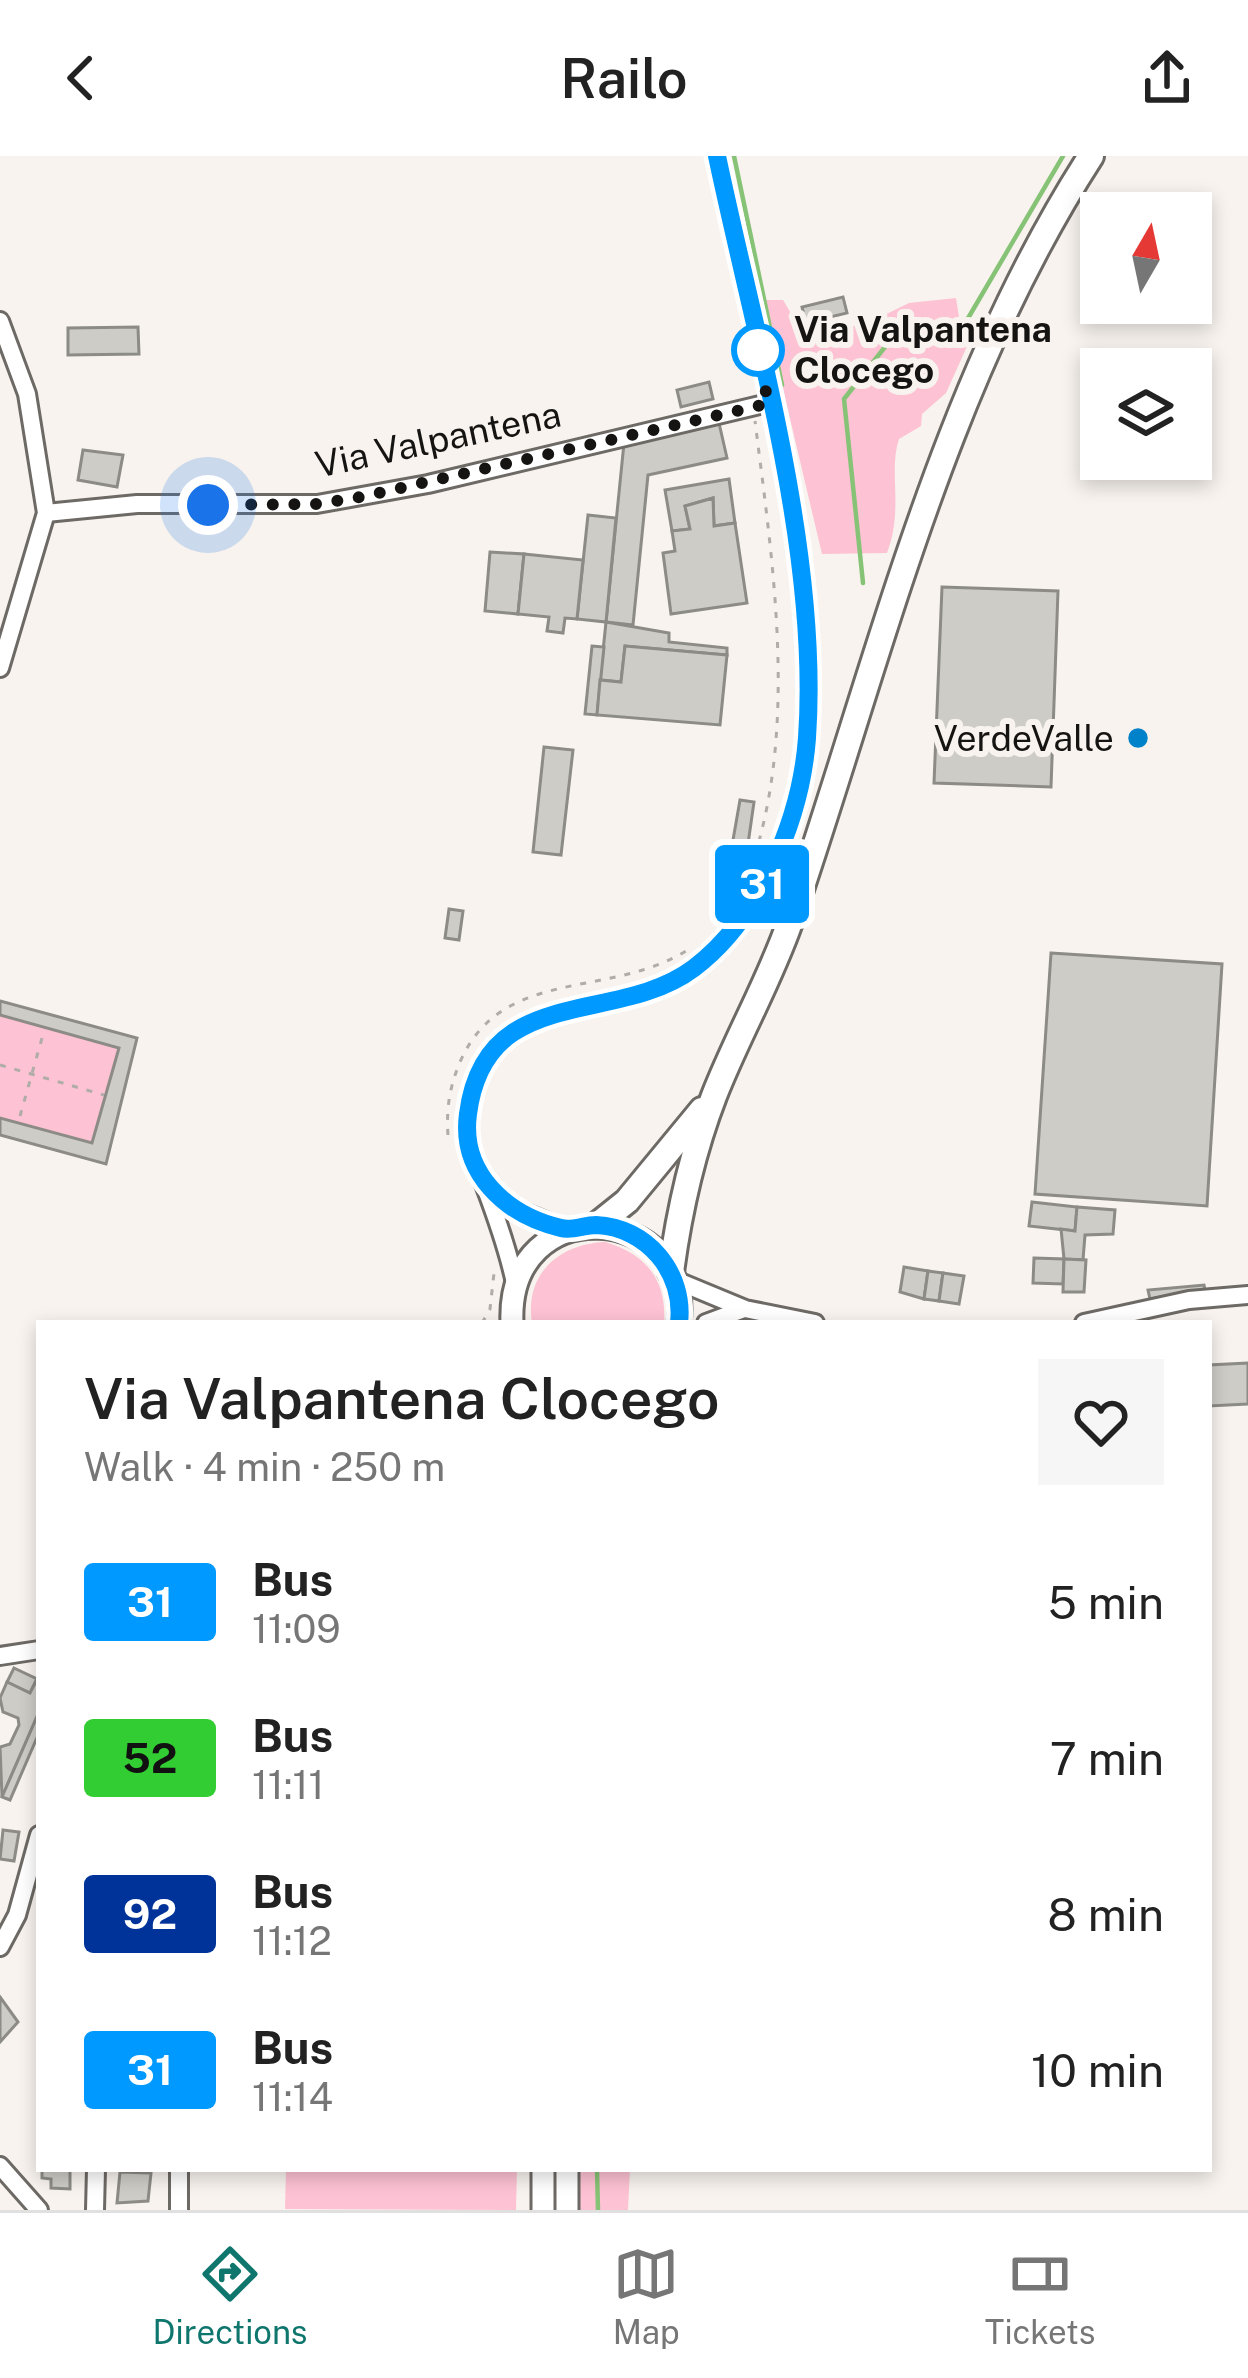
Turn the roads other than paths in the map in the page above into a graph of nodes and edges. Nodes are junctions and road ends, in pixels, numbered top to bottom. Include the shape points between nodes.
1 (717, 156) edge
2 (1091, 156) edge
3 (0, 321) edge
4 (761, 405) junction
5 (46, 513) junction
6 (0, 668) edge
7 (715, 1094) junction
8 (484, 1182) junction
9 (597, 1225) junction
10 (567, 1230) junction
11 (673, 1276) junction
12 (515, 1283) junction
13 (1248, 1295) edge
14 (745, 1309) junction
15 (512, 1320) edge
16 (679, 1320) edge
17 (714, 1320) edge
18 (799, 1320) edge
19 (1098, 1320) edge
20 (36, 1650) edge
21 (0, 1656) edge
22 (33, 1885) edge
23 (0, 1947) edge
24 (0, 2166) edge
25 (96, 2172) edge
26 (179, 2172) edge
27 (543, 2172) edge
28 (567, 2172) edge
29 (40, 2210) edge
30 (95, 2210) edge
31 (179, 2210) edge
32 (543, 2210) edge
33 (568, 2210) edge

1 - 4 street
2 - 7 highway via 1013,296 951,435 778,954
3 - 5 street via 27,394
4 - 5 street, Via Valpantena via 317,504
4 - 8 street via 802,589 806,660 807,738 785,835 734,929 696,967 644,994 534,1019 499,1043 480,1068 469,1108 466,1138
5 - 6 street
7 - 9 highway via 669,1155
7 - 11 highway via 683,1195
8 - 10 street via 509,1206
8 - 12 street
9 - 10 main road
9 - 11 main road via 640,1238
10 - 12 main road via 535,1250
11 - 14 street
11 - 16 main road
12 - 15 main road
13 - 19 street
14 - 17 street
14 - 18 street
20 - 21 street
22 - 23 street
24 - 29 street
25 - 30 street
26 - 31 street
27 - 32 main road
28 - 33 main road

